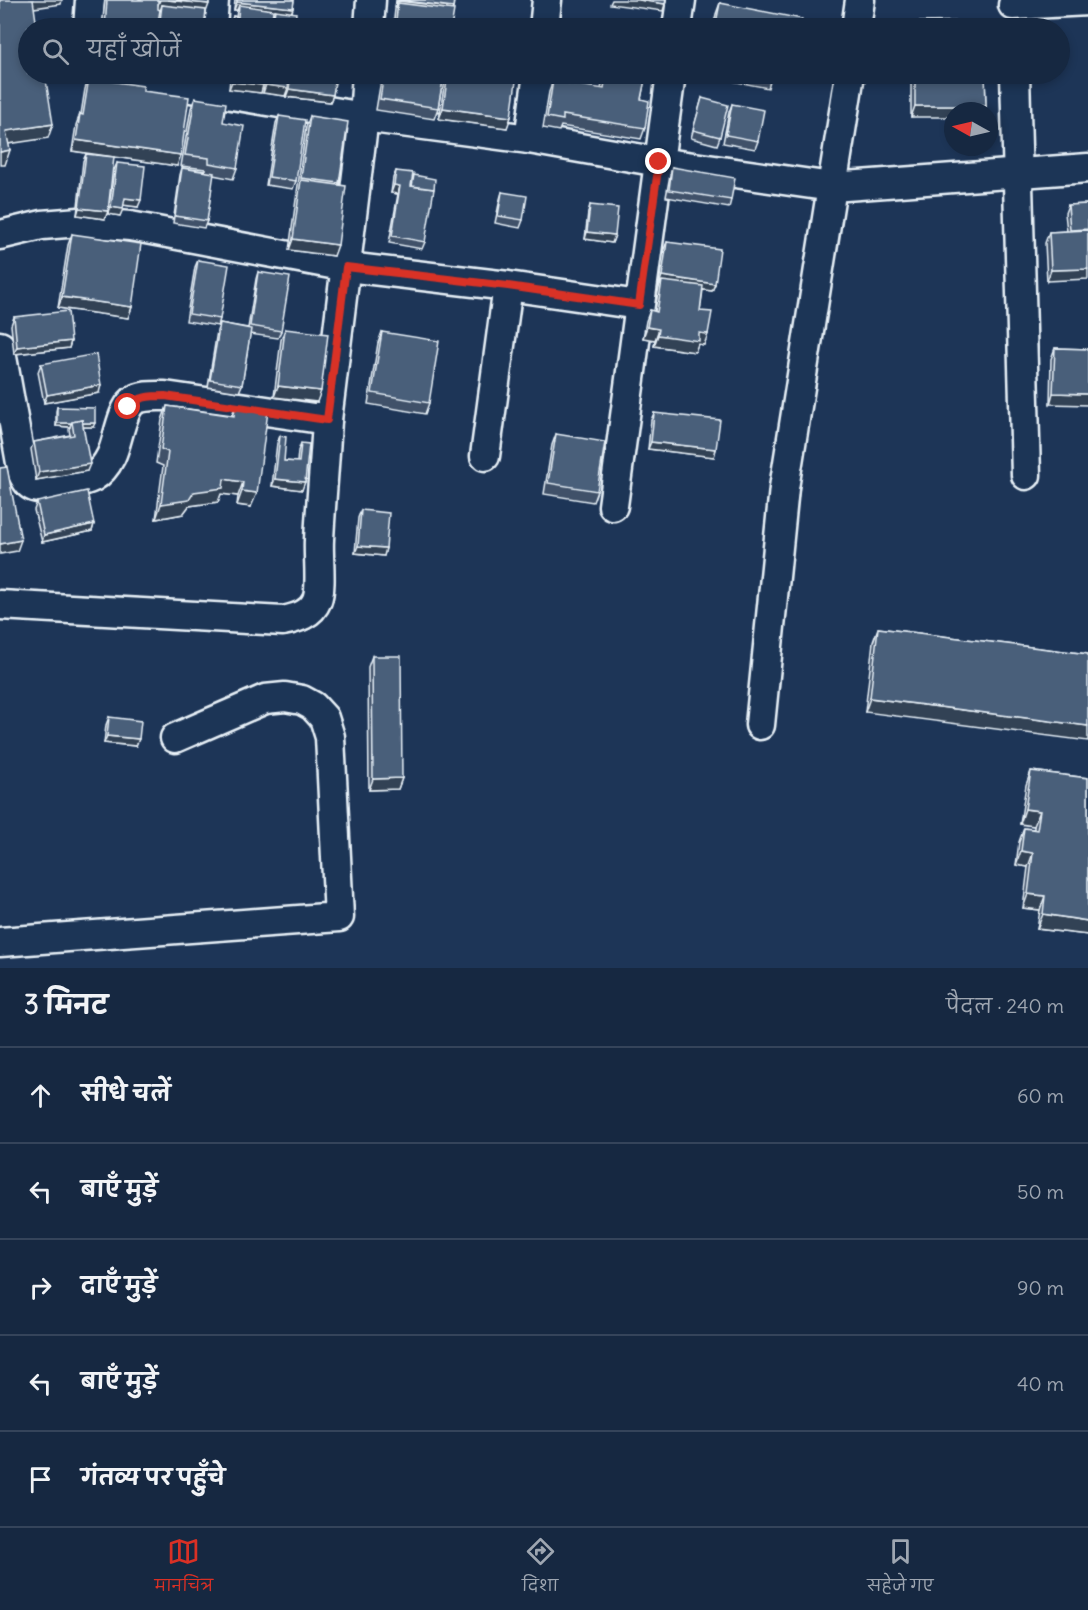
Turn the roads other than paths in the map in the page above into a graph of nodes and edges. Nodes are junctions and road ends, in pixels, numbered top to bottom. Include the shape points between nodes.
1 (90, 0) edge
2 (214, 0) edge
3 (371, 0) edge
4 (547, 0) edge
5 (681, 0) edge
6 (860, 0) edge
7 (1088, 1) edge
8 (1013, 11) edge
9 (89, 18) edge
10 (213, 18) edge
11 (370, 18) edge
12 (545, 18) edge
13 (678, 18) edge
14 (857, 18) edge
15 (218, 84) edge
16 (366, 84) edge
17 (537, 84) edge
18 (670, 84) edge
19 (848, 84) edge
20 (1015, 84) edge
21 (364, 117) junction
22 (529, 139) junction
23 (659, 162) junction
24 (1088, 168) edge
25 (1018, 174) junction
26 (832, 187) junction
27 (0, 235) edge
28 (346, 267) junction
29 (508, 286) junction
30 (639, 305) junction
31 (0, 346) edge
32 (327, 420) junction
33 (8, 440) edge
34 (485, 456) dead end
35 (1026, 475) dead end
36 (613, 506) dead end
37 (0, 605) edge
38 (760, 725) dead end
39 (175, 738) dead end
40 (0, 942) edge

1 - 9 street
2 - 10 street
3 - 11 street
4 - 12 street
5 - 13 street
6 - 14 street
7 - 8 street
15 - 21 street
16 - 21 street
17 - 22 street
18 - 23 street
19 - 26 street
20 - 25 street
21 - 22 street
21 - 28 street
22 - 23 street
23 - 26 street
23 - 30 street
24 - 25 street
25 - 26 street
25 - 35 street
26 - 38 street via 784,488
27 - 28 street via 42,225 80,222 130,226
28 - 29 street
28 - 32 street
29 - 30 street
29 - 34 street
30 - 36 street
31 - 33 street
32 - 33 street via 165,396 145,397 128,407 111,456 95,477 46,489 36,489 28,483
32 - 37 street via 319,589 317,601 300,617 283,621
39 - 40 street via 265,699 302,700 324,718 330,737 339,917

